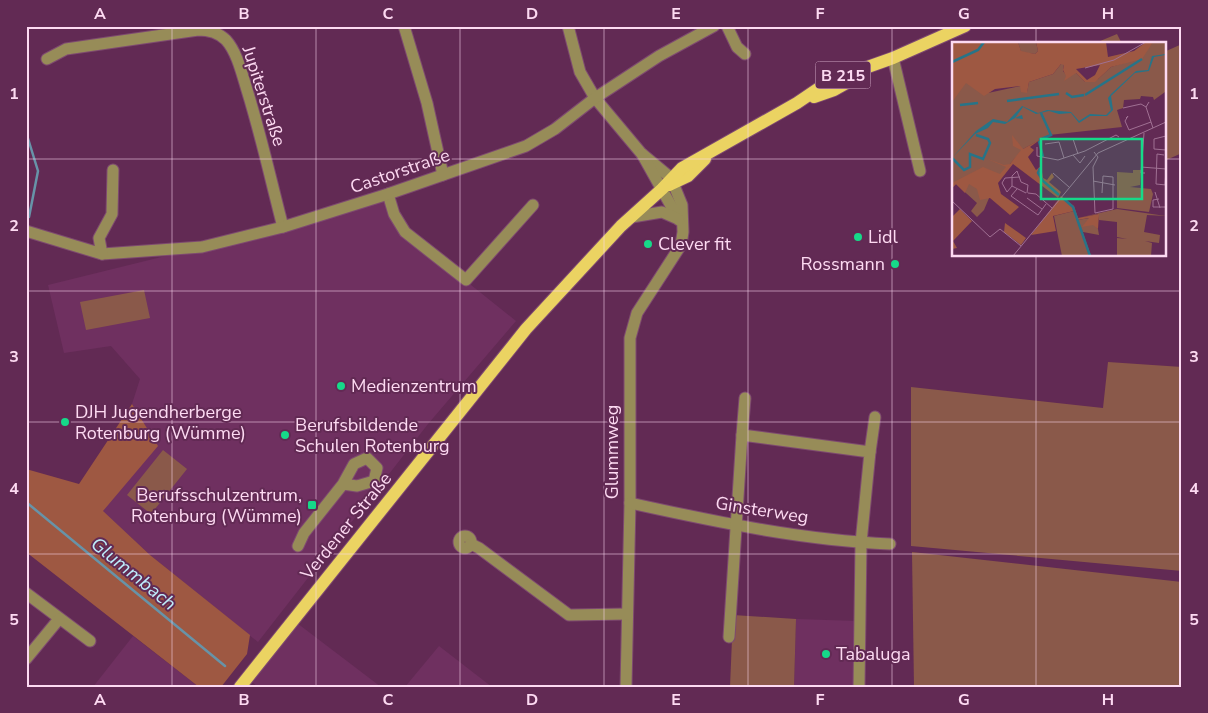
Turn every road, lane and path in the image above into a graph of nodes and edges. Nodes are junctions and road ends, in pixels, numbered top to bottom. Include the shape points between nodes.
1 (404, 26) edge
2 (568, 26) edge
3 (714, 26) edge
4 (727, 26) edge
5 (965, 26) edge
6 (745, 54) dead end
7 (893, 58) junction
8 (47, 59) dead end
9 (595, 98) junction
10 (641, 153) junction
11 (113, 170) dead end
12 (920, 171) dead end
13 (443, 175) junction
14 (672, 180) junction
15 (662, 189) junction
16 (388, 194) junction
17 (533, 205) dead end
18 (629, 218) junction
19 (679, 220) junction
20 (283, 227) junction
21 (26, 231) edge
22 (683, 232) junction
23 (102, 254) junction
24 (745, 398) dead end
25 (875, 417) dead end
26 (742, 435) junction
27 (870, 452) junction
28 (343, 484) dead end
29 (630, 502) junction
30 (737, 526) junction
31 (861, 543) junction
32 (471, 544) dead end
33 (890, 544) dead end
34 (298, 546) dead end
35 (26, 593) edge
36 (627, 614) junction
37 (59, 620) junction
38 (729, 637) dead end
39 (90, 641) dead end
40 (26, 659) edge
41 (240, 687) edge
42 (626, 687) edge
43 (859, 687) edge

1 - 13 street
2 - 9 street via 580,72
3 - 9 street, Castorstraße
4 - 6 street via 737,47
5 - 7 main road, Verdener Straße / B 215
7 - 12 street
7 - 14 main road, Verdener Straße / B 215 via 831,80 797,103 682,168
8 - 20 street, Jupiterstraße via 66,49 198,30 210,31 224,38 242,73
9 - 10 street
9 - 13 street, Castorstraße via 542,138
10 - 14 street
10 - 15 street
11 - 23 street via 112,214 98,238
13 - 16 street, Castorstraße
14 - 15 main road, Verdener Straße / B 215
14 - 22 street, Glummweg via 682,206
15 - 18 main road, Verdener Straße / B 215
15 - 19 street
16 - 17 street via 405,232 466,280
16 - 20 street, Castorstraße
18 - 19 street via 662,212
18 - 41 main road, Verdener Straße / B 215 via 526,329
19 - 22 street
20 - 23 street, Castorstraße via 202,247
21 - 23 street
22 - 29 street, Glummweg via 677,253 644,300 632,325
24 - 26 street
25 - 27 street
26 - 27 street
26 - 30 street
27 - 31 street
28 - 34 street via 316,516
29 - 30 street, Ginsterweg
29 - 36 street, Glummweg
30 - 31 street, Ginsterweg
30 - 38 street
31 - 33 street, Ginsterweg
31 - 43 street
32 - 36 street via 569,616
35 - 37 street
36 - 42 street, Glummweg
37 - 39 street
37 - 40 street

